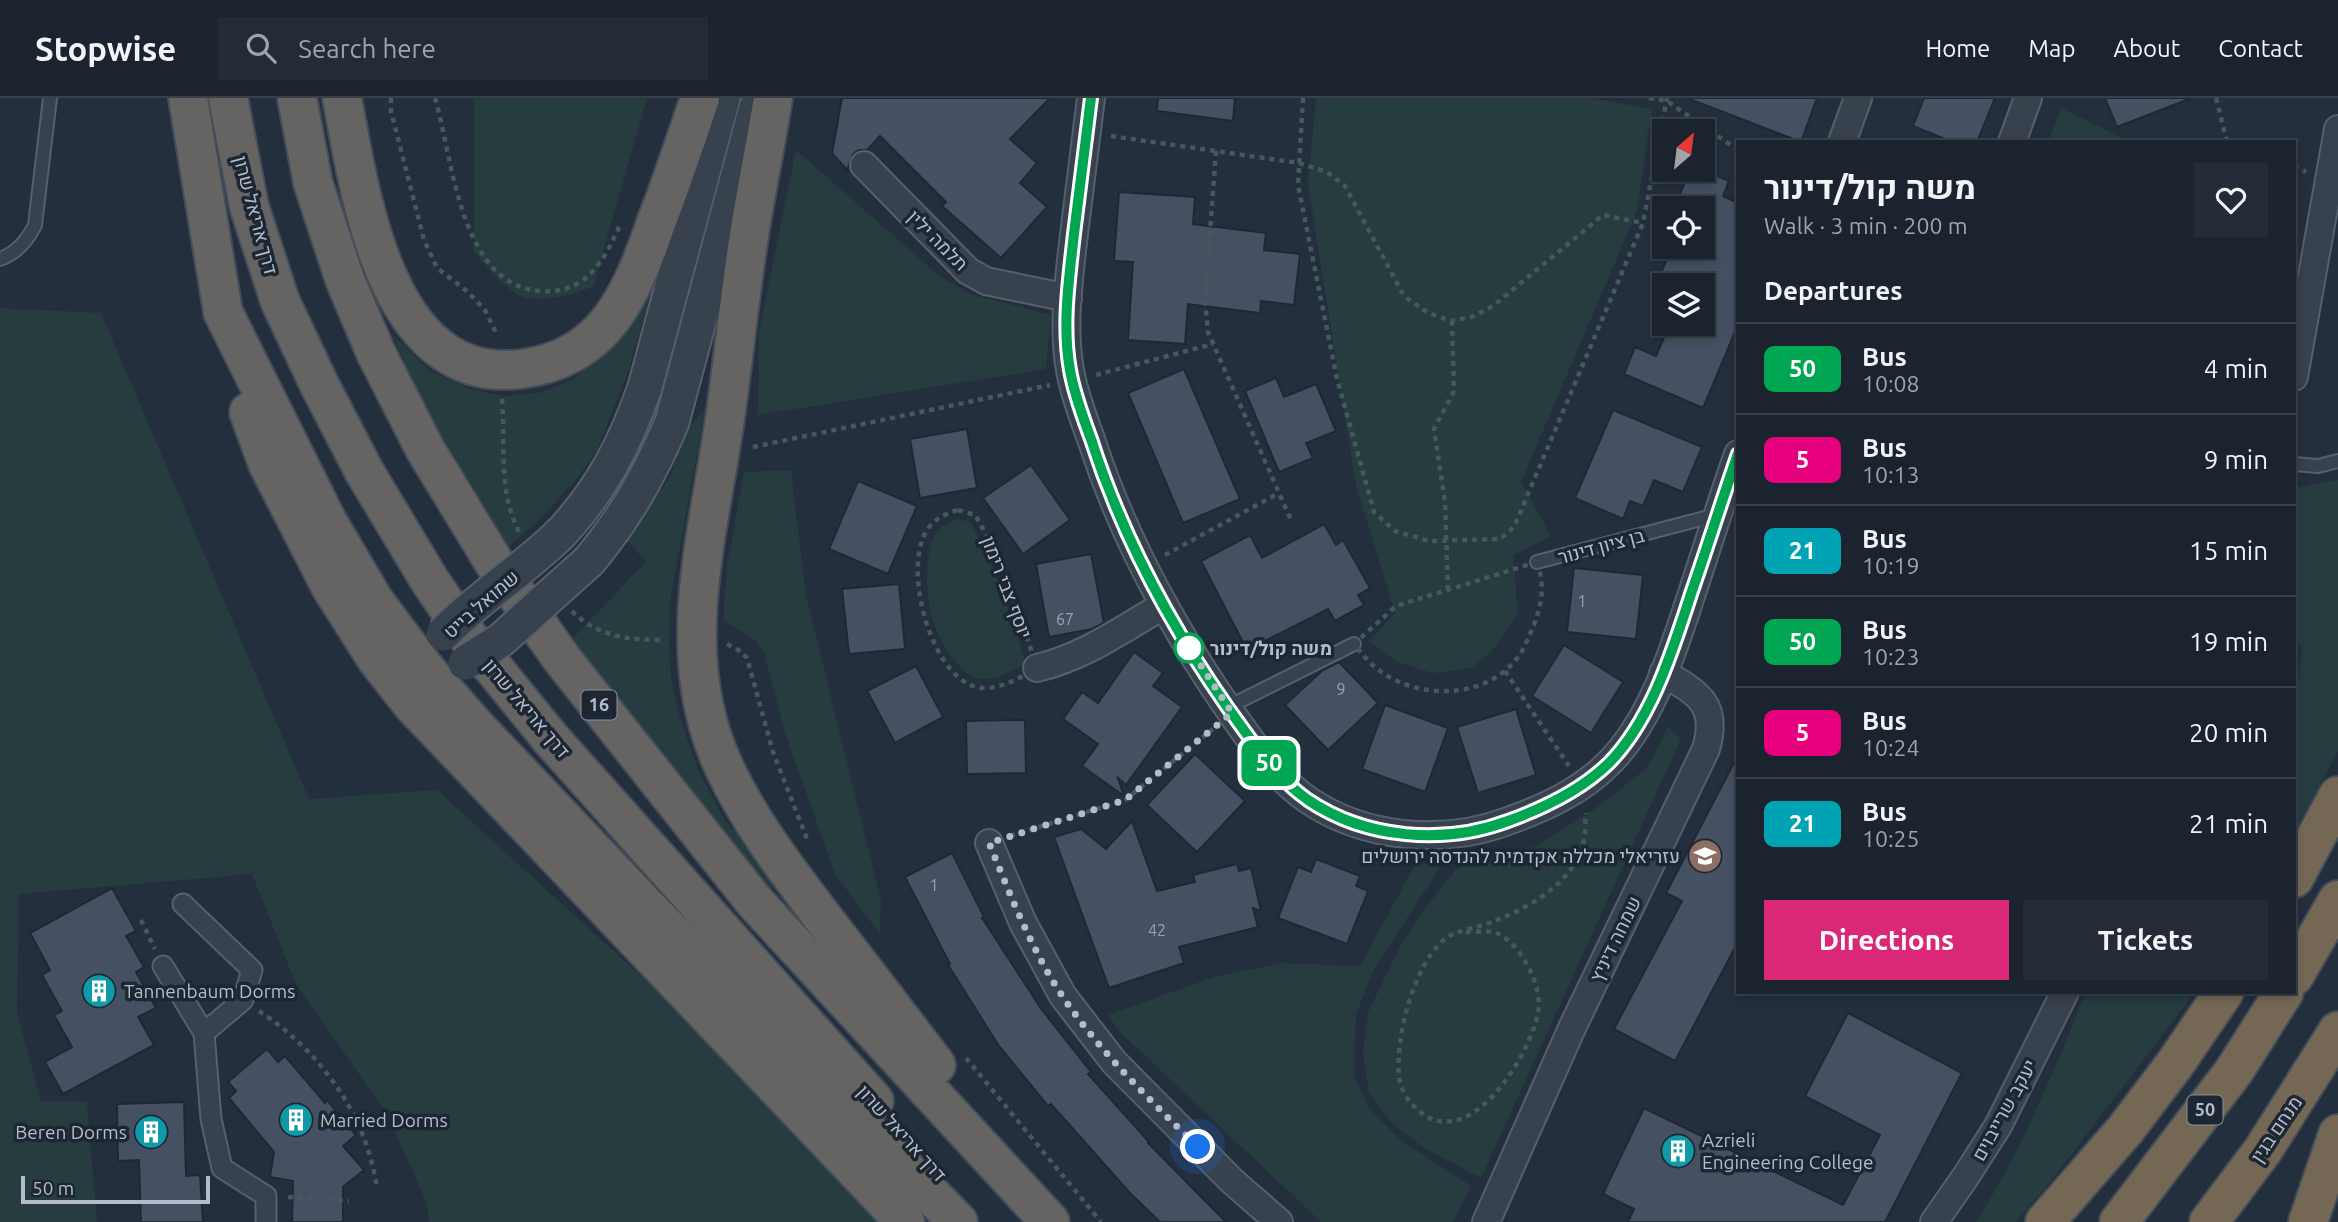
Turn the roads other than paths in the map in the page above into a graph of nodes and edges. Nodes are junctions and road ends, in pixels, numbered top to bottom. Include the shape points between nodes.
1 (50, 98) edge
2 (188, 98) edge
3 (229, 98) edge
4 (297, 98) edge
5 (342, 98) edge
6 (700, 98) edge
7 (723, 98) edge
8 (758, 98) edge
9 (773, 98) edge
10 (1090, 98) edge
11 (1858, 98) edge
12 (2028, 98) edge
13 (2338, 129) edge
14 (1843, 140) edge
15 (2013, 140) edge
16 (864, 164) dead end
17 (0, 259) edge
18 (1068, 298) junction
19 (223, 312) junction
20 (2296, 366) edge
21 (1736, 460) edge
22 (2338, 461) edge
23 (2296, 464) edge
24 (1718, 515) junction
25 (1537, 562) road end
26 (1164, 605) junction
27 (1354, 643) road end
28 (1037, 668) road end
29 (426, 670) junction
30 (1663, 673) junction
31 (1230, 710) junction
32 (2338, 796) edge
33 (989, 843) road end
34 (2296, 874) edge
35 (2338, 900) edge
36 (183, 904) dead end
37 (645, 904) junction
38 (163, 966) road end
39 (2296, 973) edge
40 (2065, 994) edge
41 (2223, 994) edge
42 (2283, 994) edge
43 (2338, 1031) edge
44 (204, 1033) junction
45 (2338, 1134) edge
46 (266, 1222) edge
47 (905, 1222) edge
48 (931, 1222) edge
49 (958, 1222) edge
50 (983, 1222) edge
51 (1050, 1222) edge
52 (1056, 1222) edge
53 (1279, 1222) edge
54 (1486, 1222) edge
55 (1934, 1222) edge
56 (2045, 1222) edge
57 (2119, 1222) edge
58 (2208, 1222) edge
59 (2308, 1222) edge

1 - 17 lane via 35,225 24,243
2 - 19 highway
3 - 50 highway, דרך אריאל שרון via 250,206 280,301 363,471 430,581 469,638 551,739
4 - 51 highway, 16 via 313,183 345,280 425,449 495,564 562,659 754,901
5 - 6 highway via 359,192 397,299 415,324 456,357 508,370 541,366 570,355 591,341 612,317 645,255
7 - 29 street, שמואל בייט, bridge via 645,387 603,481 562,533 443,634
8 - 29 street, שמואל בייט, bridge via 672,422 628,511 589,561 501,640 465,663
9 - 52 highway via 698,586 697,665 706,713 723,766 770,845
10 - 18 street
11 - 14 street
12 - 15 street
13 - 20 street
16 - 18 street, תלמה ילין via 968,271 986,281
18 - 26 street via 1072,381 1107,489
19 - 29 highway via 349,560
19 - 47 highway via 238,384 268,464 331,587 376,658 456,751
21 - 24 street
22 - 23 lane
24 - 25 lane, בן ציון דינור
24 - 30 street
26 - 28 street via 1083,653
26 - 31 street
27 - 31 lane
29 - 37 highway
30 - 31 street via 1625,744 1582,785 1550,804 1483,831 1446,836 1385,830 1328,812 1305,798 1262,756
30 - 54 street, שמחה דיניץ via 1699,695 1705,704 1711,723 1706,749 1572,1028
32 - 34 highway
33 - 53 street via 1023,923 1063,996 1114,1062
35 - 39 highway
36 - 44 street via 252,970 243,1000
37 - 48 highway
37 - 49 highway
38 - 44 street
40 - 55 street, יעקב שרייבוים via 1998,1126
41 - 56 highway via 2125,1130
42 - 57 highway, 50 via 2234,1071
43 - 58 highway, מנחם בגין via 2263,1150
44 - 46 street via 211,1119 222,1168 266,1196
45 - 59 highway

